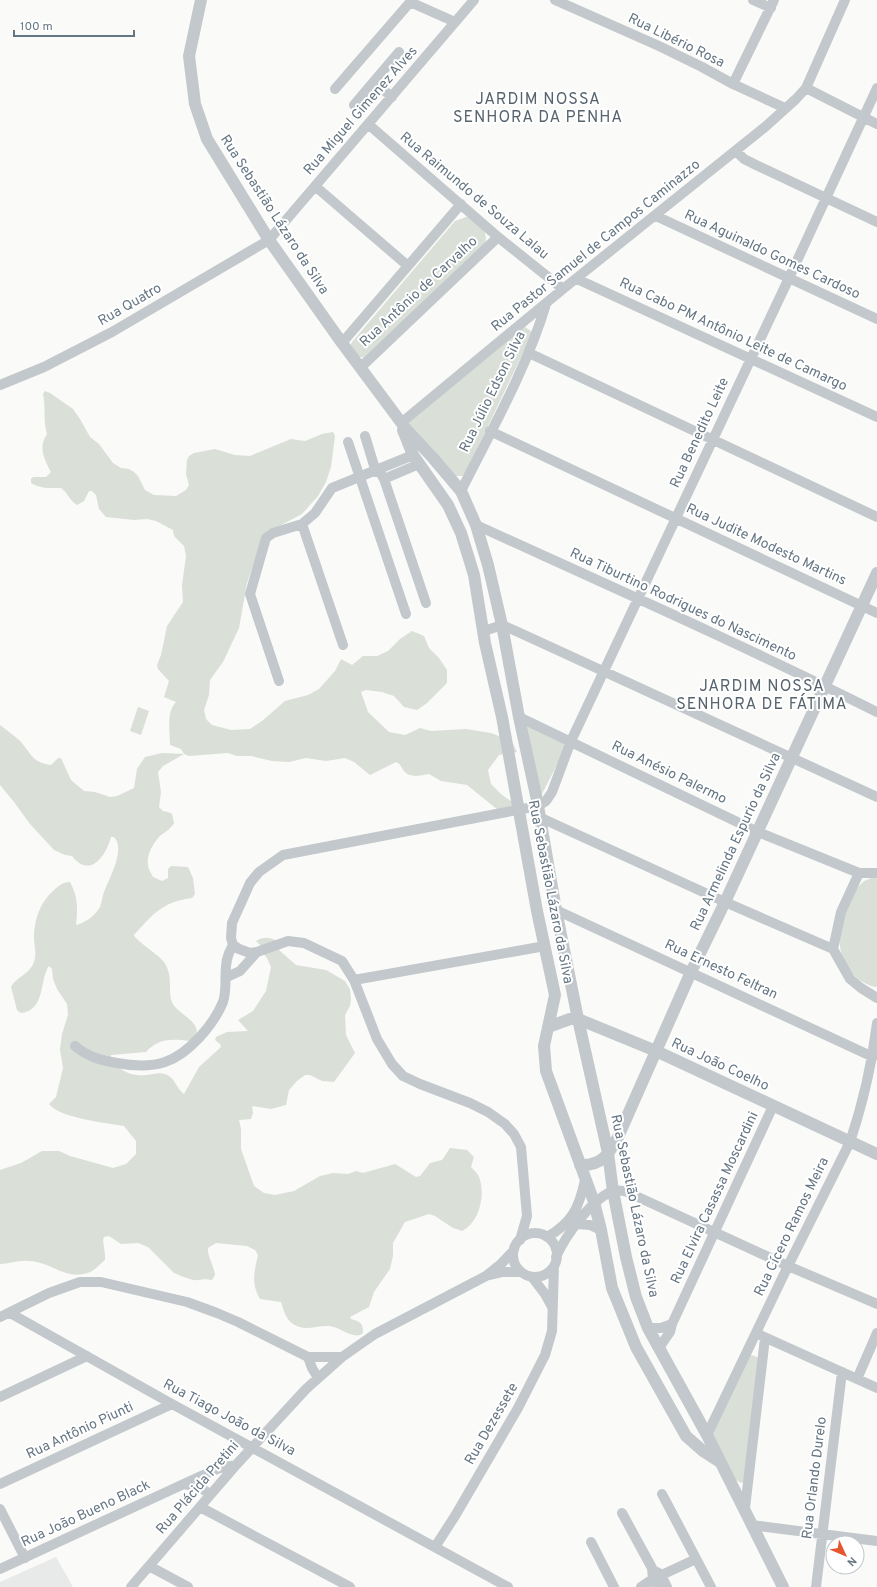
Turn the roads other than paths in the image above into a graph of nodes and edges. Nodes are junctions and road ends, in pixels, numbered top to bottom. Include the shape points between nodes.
1 (201, 0) edge
2 (474, 0) edge
3 (555, 0) edge
4 (753, 0) edge
5 (845, 0) edge
6 (411, 1) edge
7 (772, 4) edge
8 (455, 22) junction
9 (399, 52) dead end
10 (374, 82) junction
11 (733, 84) junction
12 (335, 88) dead end
13 (806, 88) junction
14 (877, 88) edge
15 (392, 97) junction
16 (354, 105) dead end
17 (785, 108) junction
18 (863, 117) junction
19 (368, 124) junction
20 (877, 124) edge
21 (736, 151) junction
22 (315, 186) junction
23 (826, 198) junction
24 (461, 204) junction
25 (656, 216) junction
26 (877, 222) edge
27 (498, 237) junction
28 (269, 240) junction
29 (408, 266) junction
30 (789, 278) junction
31 (577, 279) junction
32 (563, 289) junction
33 (546, 304) junction
34 (877, 319) edge
35 (342, 343) junction
36 (529, 354) junction
37 (751, 358) junction
38 (360, 368) junction
39 (0, 385) edge
40 (877, 417) edge
41 (404, 426) junction
42 (490, 431) junction
43 (365, 436) dead end
44 (713, 439) junction
45 (348, 442) dead end
46 (416, 460) junction
47 (380, 474) junction
48 (360, 478) junction
49 (461, 491) junction
50 (877, 517) edge
51 (676, 518) junction
52 (302, 524) junction
53 (476, 525) junction
54 (877, 573) edge
55 (638, 599) junction
56 (426, 603) dead end
57 (862, 606) junction
58 (877, 613) edge
59 (406, 614) dead end
60 (502, 625) junction
61 (484, 630) junction
62 (343, 645) dead end
63 (604, 670) junction
64 (279, 681) dead end
65 (825, 686) junction
66 (877, 712) edge
67 (519, 717) junction
68 (571, 741) junction
69 (792, 758) junction
70 (877, 797) edge
71 (518, 807) junction
72 (538, 807) junction
73 (758, 832) junction
74 (859, 873) junction
75 (877, 873) edge
76 (725, 902) junction
77 (556, 910) junction
78 (233, 945) junction
79 (545, 946) junction
80 (833, 949) junction
81 (257, 952) junction
82 (691, 972) junction
83 (227, 977) junction
84 (354, 980) junction
85 (877, 998) edge
86 (578, 1019) junction
87 (877, 1023) edge
88 (548, 1027) junction
89 (76, 1046) dead end
90 (656, 1051) junction
91 (872, 1057) junction
92 (774, 1106) junction
93 (623, 1124) junction
94 (602, 1127) junction
95 (850, 1142) junction
96 (608, 1153) junction
97 (877, 1154) edge
98 (580, 1165) junction
99 (585, 1180) junction
100 (613, 1191) junction
101 (594, 1202) junction
102 (527, 1216) junction
103 (577, 1224) junction
104 (601, 1230) junction
105 (714, 1231) junction
106 (544, 1236) junction
107 (520, 1240) junction
108 (514, 1250) junction
109 (555, 1261) junction
110 (788, 1266) junction
111 (521, 1272) junction
112 (486, 1276) junction
113 (532, 1277) junction
114 (877, 1304) edge
115 (553, 1308) junction
116 (10, 1313) junction
117 (0, 1318) edge
118 (672, 1324) junction
119 (648, 1328) junction
120 (877, 1333) edge
121 (761, 1336) junction
122 (659, 1348) junction
123 (87, 1356) junction
124 (308, 1357) junction
125 (342, 1357) junction
126 (842, 1372) junction
127 (318, 1378) junction
128 (857, 1379) junction
129 (877, 1388) edge
130 (0, 1397) edge
131 (172, 1404) junction
132 (707, 1435) junction
133 (252, 1447) junction
134 (721, 1462) junction
135 (236, 1465) junction
136 (0, 1484) edge
137 (184, 1484) junction
138 (210, 1494) junction
139 (662, 1494) dead end
140 (200, 1507) junction
141 (745, 1508) junction
142 (0, 1509) edge
143 (622, 1513) dead end
144 (751, 1525) junction
145 (822, 1534) junction
146 (877, 1541) edge
147 (590, 1542) dead end
148 (435, 1547) junction
149 (25, 1558) junction
150 (696, 1559) junction
151 (149, 1566) junction
152 (0, 1569) edge
153 (657, 1580) edge
154 (131, 1587) edge
155 (188, 1587) edge
156 (350, 1587) edge
157 (508, 1587) edge
158 (614, 1587) edge
159 (641, 1587) edge
160 (667, 1587) edge
161 (711, 1587) edge
162 (783, 1587) edge
163 (816, 1587) edge

1 - 28 street, Rua Sebastião Lázaro da Silva via 189,56 197,110 207,139
2 - 8 street, Rua Miguel Gimenez Alves
3 - 11 street, Rua Libério Rosa via 680,56
4 - 7 street
5 - 13 street
6 - 8 street
6 - 12 street
7 - 11 street
8 - 15 street, Rua Miguel Gimenez Alves
9 - 10 street
10 - 15 street
10 - 16 street
11 - 17 street, Rua Libério Rosa
13 - 17 street, Rua Pastor Samuel de Campos Caminazzo
13 - 18 street
14 - 18 street, Rua Benedito Leite
15 - 19 street, Rua Miguel Gimenez Alves
17 - 21 street, Rua Pastor Samuel de Campos Caminazzo
18 - 20 street
18 - 23 street, Rua Benedito Leite
19 - 22 street, Rua Miguel Gimenez Alves
19 - 24 street, Rua Raimundo de Souza Lalau
21 - 23 street via 744,159
21 - 25 street, Rua Pastor Samuel de Campos Caminazzo
22 - 28 street, Rua Miguel Gimenez Alves
22 - 29 street
23 - 26 street
23 - 30 street, Rua Benedito Leite
24 - 27 street, Rua Raimundo de Souza Lalau
24 - 29 street
25 - 30 street, Rua Aguinaldo Gomes Cardoso
25 - 31 street, Rua Pastor Samuel de Campos Caminazzo
27 - 32 street, Rua Raimundo de Souza Lalau
27 - 38 street, Rua Antônio de Carvalho
28 - 35 street, Rua Sebastião Lázaro da Silva
28 - 39 street, Rua Quatro via 112,332 44,367
29 - 35 street
30 - 34 street, Rua Aguinaldo Gomes Cardoso
30 - 37 street, Rua Benedito Leite
31 - 32 street, Rua Pastor Samuel de Campos Caminazzo
31 - 37 street, Rua Cabo PM Antônio Leite de Camargo
32 - 33 street, Rua Pastor Samuel de Campos Caminazzo
33 - 36 street, Rua Júlio Edson Silva
33 - 41 street, Rua Pastor Samuel de Campos Caminazzo
35 - 38 street, Rua Sebastião Lázaro da Silva
36 - 42 street, Rua Júlio Edson Silva
36 - 44 street
37 - 40 street, Rua Cabo PM Antônio Leite de Camargo
37 - 44 street, Rua Benedito Leite
38 - 41 street, Rua Sebastião Lázaro da Silva
41 - 46 street, Rua Sebastião Lázaro da Silva
41 - 49 street, Rua Sebastião Lázaro da Silva
42 - 49 street, Rua Júlio Edson Silva
42 - 51 street, Rua Judite Modesto Martins
43 - 47 street
44 - 50 street
44 - 51 street, Rua Benedito Leite
45 - 48 street
46 - 47 street
46 - 61 street, Rua Sebastião Lázaro da Silva via 448,504 461,533 476,586
47 - 48 street
47 - 56 street
48 - 52 street via 332,488 315,513
48 - 59 street
49 - 53 street, Rua Sebastião Lázaro da Silva
51 - 55 street, Rua Benedito Leite
51 - 57 street, Rua Judite Modesto Martins
52 - 62 street
52 - 64 street via 273,533 266,538 250,594
53 - 55 street, Rua Tiburtino Rodrigues do Nascimento
53 - 60 street, Rua Sebastião Lázaro da Silva
54 - 57 street, Rua Armelinda Espurio da Silva
55 - 63 street, Rua Benedito Leite
55 - 65 street, Rua Tiburtino Rodrigues do Nascimento
57 - 58 street, Rua Judite Modesto Martins
57 - 65 street, Rua Armelinda Espurio da Silva
60 - 61 street
60 - 63 street
60 - 67 street, Rua Sebastião Lázaro da Silva
61 - 71 street, Rua Sebastião Lázaro da Silva
63 - 68 street, Rua Benedito Leite
63 - 69 street
65 - 66 street, Rua Tiburtino Rodrigues do Nascimento
65 - 69 street, Rua Armelinda Espurio da Silva
67 - 68 street, Rua Anésio Palermo
67 - 72 street, Rua Sebastião Lázaro da Silva
68 - 72 street, Rua Benedito Leite via 552,792
68 - 73 street, Rua Anésio Palermo
69 - 70 street
69 - 73 street, Rua Armelinda Espurio da Silva
71 - 72 street
71 - 78 street via 283,855 259,872 250,883 232,924
71 - 79 street, Rua Sebastião Lázaro da Silva
72 - 76 street
72 - 77 street, Rua Sebastião Lázaro da Silva
73 - 74 street, Rua Anésio Palermo
73 - 76 street, Rua Armelinda Espurio da Silva
74 - 75 street, Rua Anésio Palermo
74 - 80 street via 841,912
76 - 80 street
76 - 82 street, Rua Armelinda Espurio da Silva
77 - 82 street, Rua Ernesto Feltran
77 - 86 street, Rua Sebastião Lázaro da Silva
78 - 81 street via 250,954
78 - 83 street via 227,957
79 - 84 street
79 - 88 street, Rua Sebastião Lázaro da Silva via 554,995
80 - 85 street via 850,979
81 - 83 street via 240,971
81 - 84 street via 288,941 304,943 342,961
82 - 90 street, Rua Armelinda Espurio da Silva
82 - 91 street, Rua Ernesto Feltran
83 - 89 street via 223,1001 209,1028 188,1049 166,1062 134,1066 98,1060
84 - 102 street via 377,1039 392,1064 403,1076 488,1112 514,1134 521,1147
86 - 88 street via 570,1019
86 - 90 street, Rua João Coelho
86 - 94 street, Rua Sebastião Lázaro da Silva
87 - 91 street, Rua Cícero Ramos Meira
88 - 98 street, Rua Sebastião Lázaro da Silva via 544,1046 546,1071
90 - 92 street, Rua João Coelho
90 - 93 street, Rua Armelinda Espurio da Silva
91 - 95 street, Rua Cícero Ramos Meira
92 - 95 street, Rua João Coelho
92 - 105 street, Rua Elvira Casassa Moscardini
93 - 94 street via 615,1128
93 - 96 street, Rua Armelinda Espurio da Silva
94 - 96 street, Rua Sebastião Lázaro da Silva
95 - 97 street, Rua João Coelho
95 - 110 street, Rua Cícero Ramos Meira
96 - 98 street via 596,1163
96 - 100 street, Rua Sebastião Lázaro da Silva
98 - 99 street, Rua Sebastião Lázaro da Silva
99 - 101 street, Rua Sebastião Lázaro da Silva
99 - 106 street via 582,1198 570,1220 558,1231
100 - 101 street
100 - 105 street via 625,1191
100 - 119 street, Rua Sebastião Lázaro da Silva via 631,1279
101 - 103 street
101 - 104 street, Rua Sebastião Lázaro da Silva
102 - 106 street
102 - 107 street
103 - 104 street via 590,1224
103 - 109 street via 561,1246
104 - 134 street, Rua Sebastião Lázaro da Silva via 612,1288 636,1347 686,1436
105 - 110 street
105 - 118 street, Rua Elvira Casassa Moscardini
106 - 107 street via 530,1234
106 - 109 street via 554,1246
107 - 108 street
108 - 111 street via 514,1262
108 - 112 street, Rua Plácida Pretini
109 - 113 street via 544,1275
109 - 115 street, Rua Dezessete
110 - 114 street
110 - 121 street, Rua Cícero Ramos Meira
111 - 112 street, Rua Plácida Pretini via 503,1272
111 - 113 street
112 - 125 street, Rua Plácida Pretini via 375,1334
113 - 115 street
115 - 148 street, Rua Dezessete via 552,1331 545,1355
116 - 117 street
116 - 123 street, Rua Tiago João da Silva
116 - 124 street via 49,1293 80,1282 111,1284 187,1302 217,1313
118 - 119 street via 661,1328
118 - 122 street, Rua Elvira Casassa Moscardini via 670,1332
119 - 122 street, Rua Sebastião Lázaro da Silva
120 - 128 street
121 - 126 street
121 - 132 street, Rua Cícero Ramos Meira
121 - 141 street
122 - 132 street, Rua Sebastião Lázaro da Silva
123 - 130 street
123 - 131 street, Rua Tiago João da Silva
124 - 125 street
124 - 127 street
125 - 127 street, Rua Plácida Pretini
126 - 128 street
126 - 145 street, Rua Orlando Durelo
127 - 133 street, Rua Plácida Pretini
128 - 129 street
131 - 133 street, Rua Tiago João da Silva
131 - 136 street, Rua Antônio Piunti
132 - 134 street, Rua Sebastião Lázaro da Silva
133 - 135 street, Rua Plácida Pretini
133 - 148 street, Rua Tiago João da Silva
134 - 141 street, Rua Sebastião Lázaro da Silva
135 - 137 street, Rua João Bueno Black via 220,1468
135 - 138 street, Rua Plácida Pretini
137 - 138 street via 199,1487
137 - 149 street, Rua João Bueno Black
138 - 140 street, Rua Plácida Pretini
139 - 150 street
140 - 151 street, Rua Plácida Pretini
140 - 156 street
141 - 144 street, Rua Sebastião Lázaro da Silva
142 - 149 street
143 - 153 street
144 - 145 street
144 - 162 street, Rua Sebastião Lázaro da Silva
145 - 146 street
145 - 163 street, Rua Orlando Durelo
147 - 158 street
148 - 157 street, Rua Tiago João da Silva
149 - 152 street, Rua João Bueno Black
150 - 153 street
150 - 161 street
151 - 154 street, Rua Plácida Pretini
151 - 155 street
153 - 159 street
153 - 160 street

